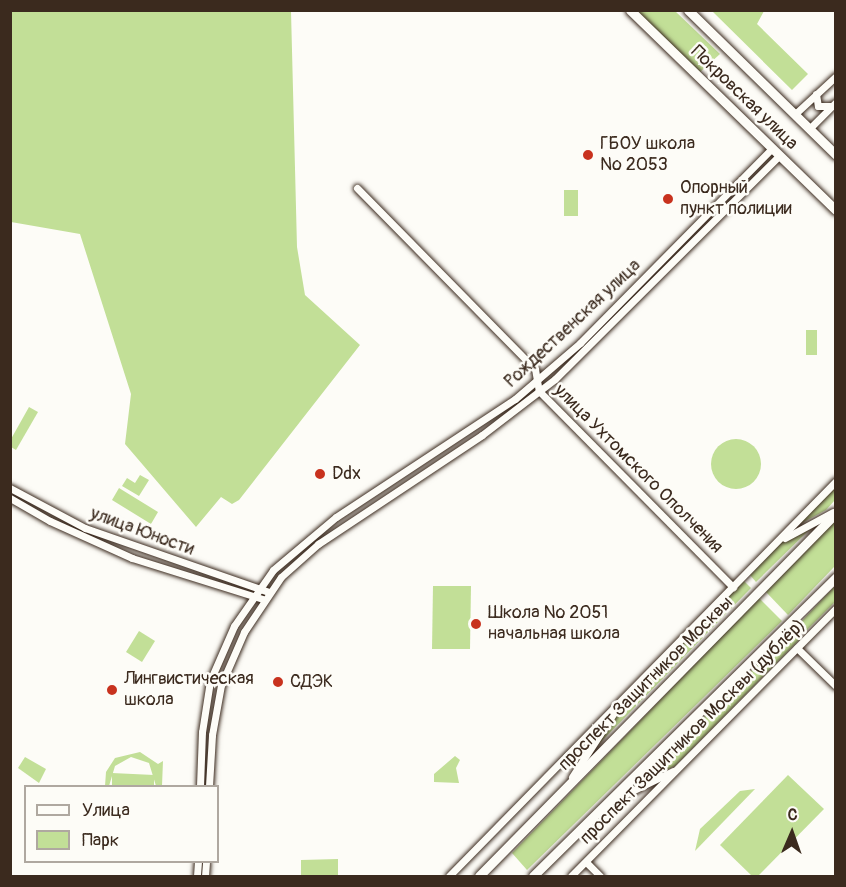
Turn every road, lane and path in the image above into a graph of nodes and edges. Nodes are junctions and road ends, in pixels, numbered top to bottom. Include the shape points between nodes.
1 (630, 10) edge
2 (688, 10) edge
3 (836, 76) edge
4 (816, 94) junction
5 (834, 104) edge
6 (795, 114) junction
7 (809, 129) junction
8 (776, 152) junction
9 (836, 155) edge
10 (357, 188) dead end
11 (836, 210) edge
12 (539, 379) junction
13 (540, 391) junction
14 (836, 481) edge
15 (10, 488) edge
16 (10, 498) edge
17 (836, 512) edge
18 (780, 540) junction
19 (136, 545) junction
20 (132, 558) junction
21 (836, 577) edge
22 (733, 586) junction
23 (258, 588) junction
24 (269, 592) junction
25 (253, 596) junction
26 (263, 599) junction
27 (836, 608) edge
28 (797, 648) junction
29 (836, 686) edge
30 (621, 701) junction
31 (678, 769) junction
32 (200, 785) edge
33 (209, 785) edge
34 (561, 794) junction
35 (600, 808) junction
36 (586, 862) junction
37 (449, 876) edge
38 (479, 876) edge
39 (534, 876) edge
40 (571, 876) edge
41 (600, 876) edge

1 - 8 main road, Покровская улица
2 - 6 main road, Покровская улица
3 - 4 street
4 - 5 street via 818,106
4 - 6 street
5 - 7 street
6 - 7 main road, Покровская улица
7 - 9 main road, Покровская улица
8 - 11 main road, Покровская улица
8 - 12 street, Рождественская улица
8 - 13 street, Рождественская улица via 622,315
10 - 12 street, улица Ухтомского Ополчения via 535,369
12 - 13 street, улица Ухтомского Ополчения
12 - 23 street, Рождественская улица via 477,426 315,533
13 - 22 street, улица Ухтомского Ополчения
13 - 24 street, Рождественская улица via 482,435 318,544
14 - 18 street
15 - 19 street, улица Юности via 51,513
16 - 20 street, улица Юности via 60,526
17 - 18 street
17 - 34 main road, проспект Защитников Москвы
18 - 22 street
19 - 20 street via 142,554
19 - 23 street, улица Юности
20 - 25 street, улица Юности
21 - 35 main road
22 - 30 street
23 - 24 street, улица Юности
23 - 25 street, Рождественская улица
24 - 26 street, Рождественская улица
25 - 26 street, улица Юности
25 - 32 street, Рождественская улица via 223,647 210,681 202,732
26 - 33 street, Рождественская улица via 233,652 220,685
27 - 28 street, проспект Защитников Москвы (дублёр)
28 - 29 street
28 - 31 street, проспект Защитников Москвы (дублёр)
30 - 34 street
30 - 37 street
31 - 35 street
31 - 36 street, проспект Защитников Москвы (дублёр)
34 - 38 main road, проспект Защитников Москвы
35 - 39 main road
36 - 40 street, проспект Защитников Москвы (дублёр)
36 - 41 street

